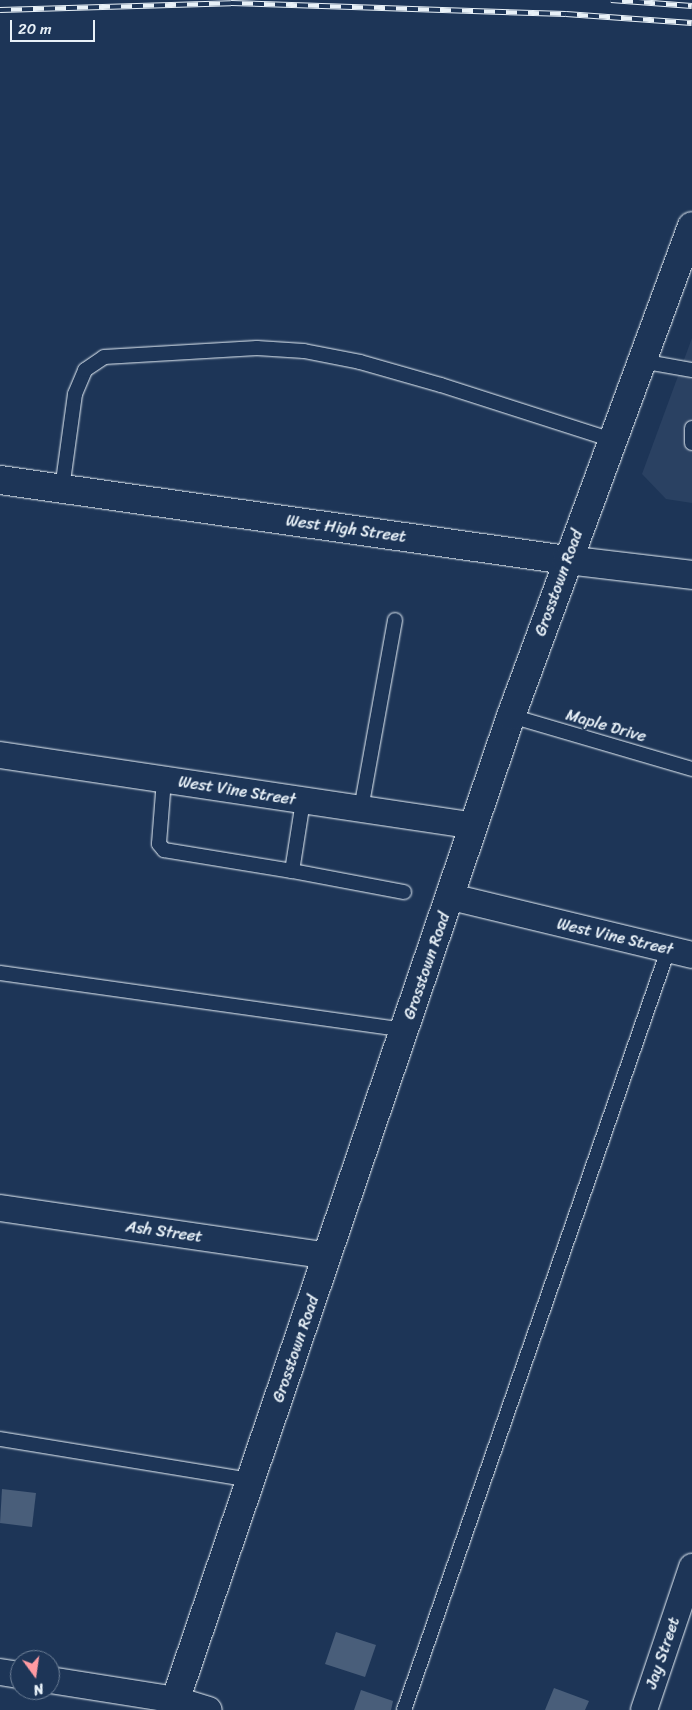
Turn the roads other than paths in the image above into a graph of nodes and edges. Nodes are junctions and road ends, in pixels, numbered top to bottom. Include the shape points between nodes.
1 (692, 226) edge
2 (642, 362) junction
3 (692, 370) edge
4 (692, 428) edge
5 (612, 440) junction
6 (692, 442) edge
7 (0, 480) edge
8 (62, 488) junction
9 (567, 560) junction
10 (692, 575) edge
11 (395, 620) dead end
12 (511, 716) junction
13 (0, 756) edge
14 (692, 769) edge
15 (164, 780) junction
16 (303, 801) junction
17 (361, 809) junction
18 (474, 826) junction
19 (292, 871) junction
20 (404, 892) dead end
21 (451, 897) junction
22 (680, 952) edge
23 (0, 973) edge
24 (405, 1030) junction
25 (0, 1208) edge
26 (328, 1256) junction
27 (0, 1439) edge
28 (251, 1480) junction
29 (692, 1567) edge
30 (60, 1682) edge
31 (174, 1705) edge
32 (209, 1710) edge
33 (404, 1710) edge
34 (644, 1710) edge

1 - 2 street, Grosstown Road
2 - 3 lane
2 - 5 street, Grosstown Road
4 - 6 lane
5 - 8 lane via 360,362 304,351 257,348 104,357 84,370 75,394
5 - 9 street, Grosstown Road
7 - 8 street, West High Street
8 - 9 street, West High Street
9 - 10 street, West High Street
9 - 12 street, Grosstown Road
11 - 17 lane
12 - 14 lane, Maple Drive
12 - 18 street, Grosstown Road
13 - 15 street, West Vine Street
15 - 16 street, West Vine Street
15 - 19 lane via 159,844 164,850
16 - 17 street, West Vine Street
16 - 19 lane
17 - 18 street, West Vine Street
18 - 21 street, Grosstown Road
19 - 20 lane
21 - 22 street, West Vine Street
21 - 24 street, Grosstown Road
22 - 33 lane
23 - 24 lane
24 - 26 street, Grosstown Road
25 - 26 street, Ash Street
26 - 28 street, Grosstown Road
27 - 28 lane
28 - 31 street, Grosstown Road
29 - 34 street, Jay Street
30 - 31 street
31 - 32 street

